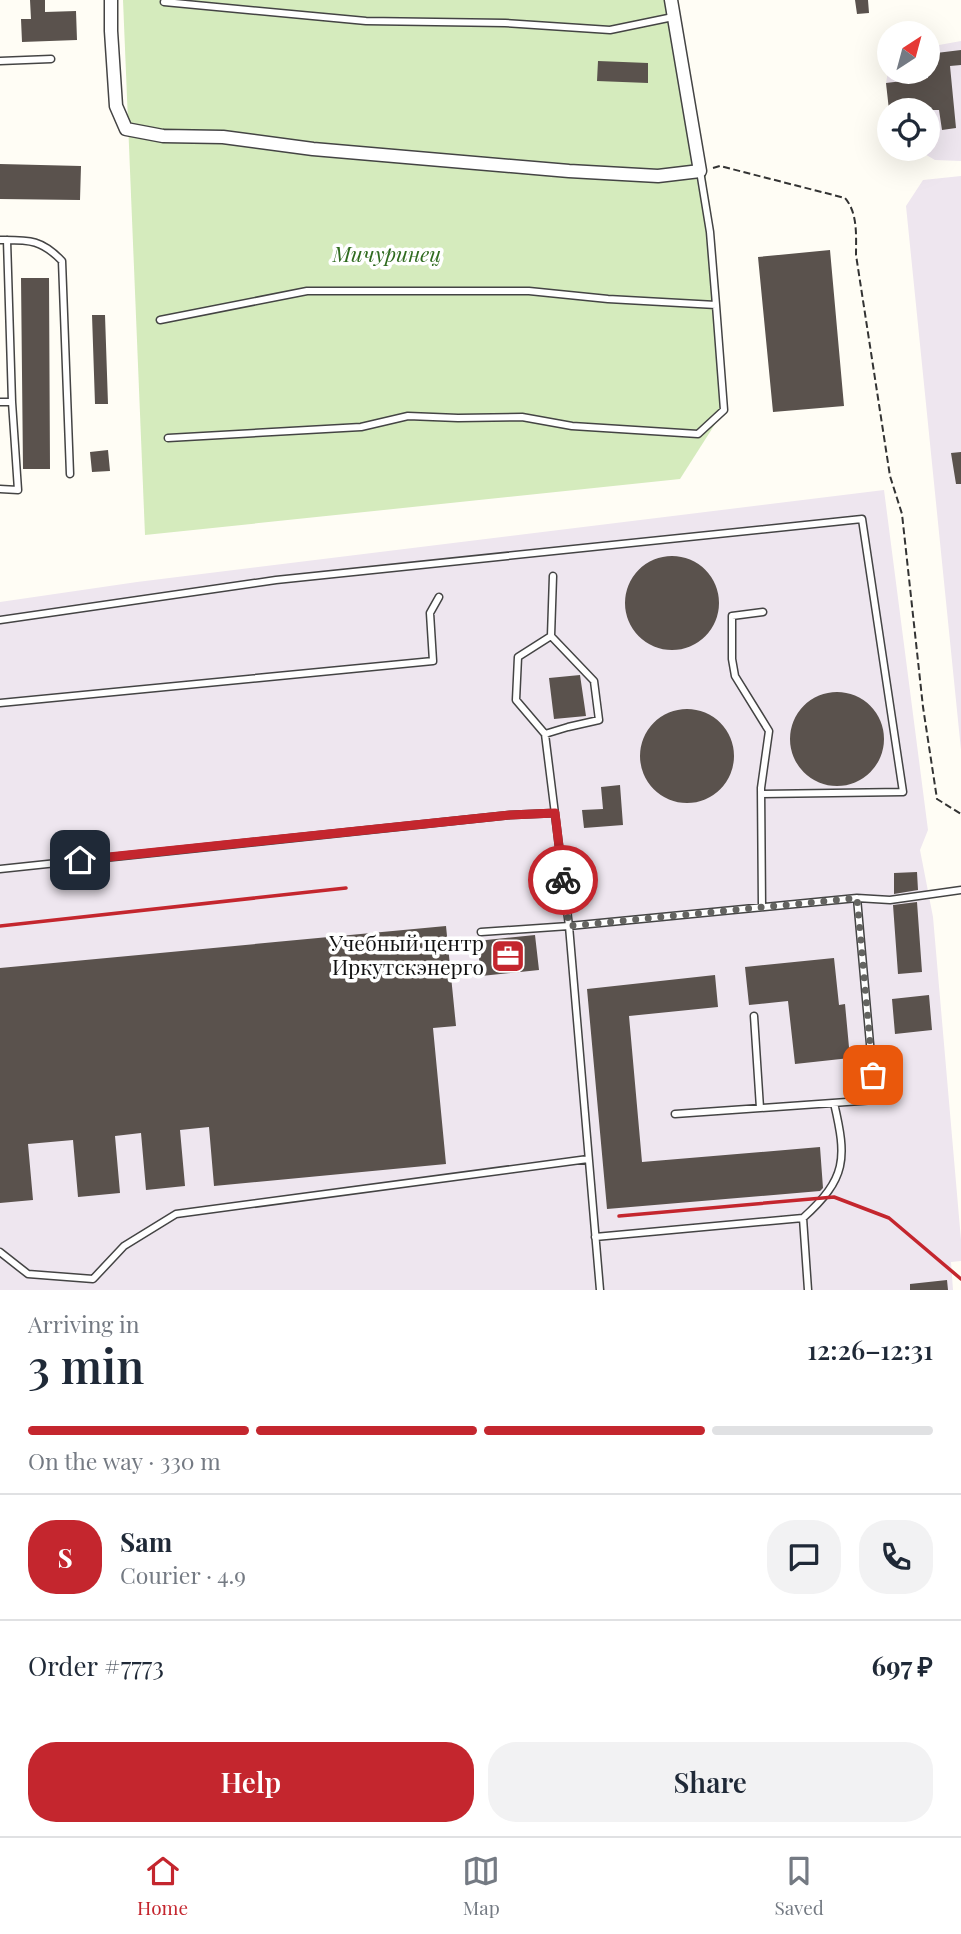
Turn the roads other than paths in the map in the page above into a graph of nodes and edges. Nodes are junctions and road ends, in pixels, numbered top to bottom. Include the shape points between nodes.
1 (111, 0) edge
2 (671, 0) edge
3 (164, 2) dead end
4 (675, 16) junction
5 (51, 59) dead end
6 (0, 61) edge
7 (700, 171) junction
8 (4, 240) edge
9 (716, 305) junction
10 (160, 320) dead end
11 (0, 402) edge
12 (12, 402) junction
13 (168, 438) dead end
14 (70, 474) dead end
15 (0, 489) edge
16 (553, 576) dead end
17 (439, 597) dead end
18 (763, 612) dead end
19 (0, 620) edge
20 (551, 636) junction
21 (0, 703) edge
22 (545, 734) junction
23 (761, 794) junction
24 (555, 813) junction
25 (0, 869) edge
26 (961, 890) edge
27 (857, 898) junction
28 (762, 907) junction
29 (569, 926) junction
30 (481, 932) dead end
31 (754, 1016) dead end
32 (834, 1103) junction
33 (760, 1108) junction
34 (675, 1114) dead end
35 (588, 1159) junction
36 (803, 1217) junction
37 (595, 1237) junction
38 (0, 1252) edge
39 (600, 1290) edge
40 (808, 1290) edge

1 - 7 street via 116,106 126,129 569,171 657,176
2 - 4 street
3 - 4 lane via 366,21 610,30
4 - 7 street
5 - 6 lane
7 - 9 lane
8 - 12 lane
8 - 14 lane via 40,243 62,261
9 - 10 lane via 529,291 307,291
9 - 13 lane via 724,410 698,434 572,426 522,417 408,416 361,427
11 - 12 lane
12 - 15 lane via 18,490
16 - 20 lane
17 - 21 lane via 430,613 433,661
18 - 23 lane via 732,616 735,676 769,731
19 - 23 lane via 276,580 862,519 902,792
20 - 22 lane via 518,657 516,700
20 - 22 lane via 594,681 599,720
22 - 24 lane
23 - 28 lane
24 - 25 lane
24 - 29 lane
26 - 27 lane via 890,900
27 - 28 lane
27 - 32 lane via 875,1100
28 - 29 lane
29 - 30 lane
29 - 35 lane
31 - 33 lane
32 - 33 lane
32 - 36 lane via 841,1172 824,1198
33 - 34 lane
35 - 37 lane
35 - 38 lane via 176,1214 124,1246 93,1279 28,1274
36 - 37 lane
36 - 40 lane
37 - 39 lane

